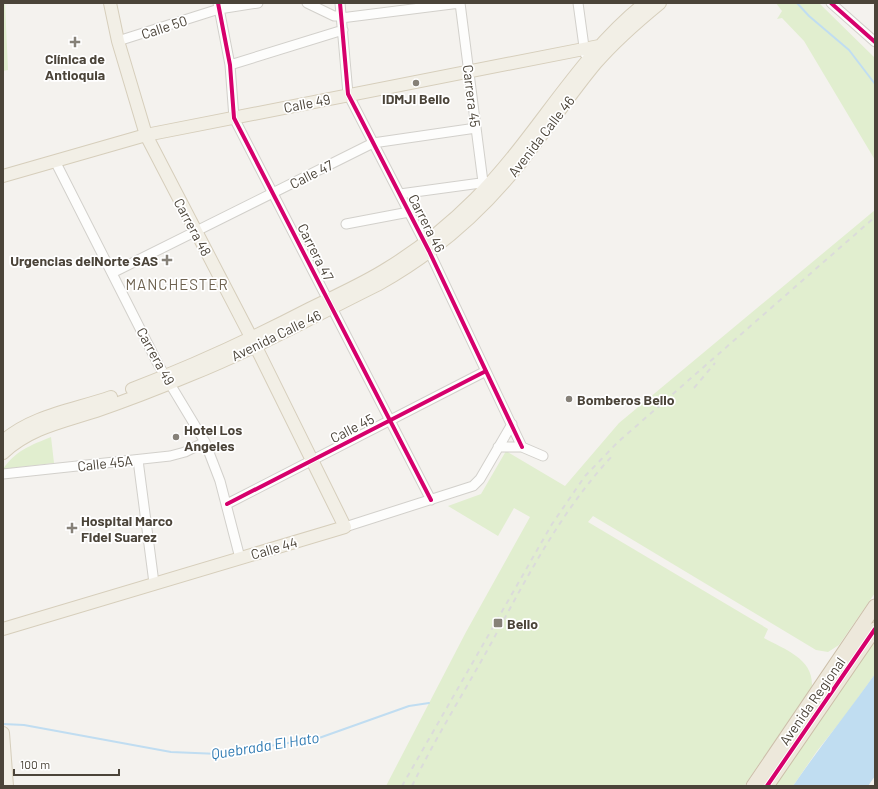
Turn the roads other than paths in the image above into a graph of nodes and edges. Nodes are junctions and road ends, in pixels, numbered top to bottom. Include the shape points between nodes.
1 (110, 3) edge
2 (258, 3) edge
3 (307, 3) edge
4 (340, 3) edge
5 (460, 3) edge
6 (578, 3) edge
7 (645, 3) edge
8 (660, 3) edge
9 (832, 3) edge
10 (218, 6) edge
11 (341, 17) junction
12 (343, 30) junction
13 (118, 42) junction
14 (615, 42) junction
15 (875, 42) edge
16 (598, 46) junction
17 (585, 54) junction
18 (230, 65) junction
19 (468, 71) junction
20 (588, 73) junction
21 (348, 94) junction
22 (234, 118) junction
23 (476, 128) junction
24 (146, 135) junction
25 (373, 142) junction
26 (55, 161) junction
27 (3, 176) edge
28 (486, 185) junction
29 (273, 193) junction
30 (400, 194) junction
31 (409, 212) junction
32 (346, 224) dead end
33 (196, 231) junction
34 (427, 246) junction
35 (112, 273) junction
36 (330, 304) junction
37 (254, 343) junction
38 (486, 371) junction
39 (168, 379) junction
40 (390, 420) junction
41 (512, 424) junction
42 (3, 441) edge
43 (205, 442) junction
44 (498, 447) junction
45 (522, 447) junction
46 (3, 453) edge
47 (543, 456) dead end
48 (138, 460) junction
49 (312, 460) junction
50 (3, 474) edge
51 (431, 500) junction
52 (227, 504) junction
53 (345, 527) junction
54 (240, 558) junction
55 (154, 583) junction
56 (875, 606) edge
57 (3, 629) edge
58 (875, 629) edge
59 (3, 733) edge
60 (7, 786) edge
61 (753, 786) edge
62 (767, 786) edge

1 - 13 main road, Carrera 48
2 - 10 street, Calle 50
3 - 11 street
4 - 11 street, Carrera 46
5 - 11 street
5 - 19 street, Carrera 45
6 - 17 street
7 - 16 main road
8 - 14 main road, Avenida Calle 46
9 - 15 street
10 - 13 street, Calle 50
10 - 18 street, Carrera 47
11 - 12 street, Carrera 46
12 - 18 street
12 - 21 street, Carrera 46
13 - 24 main road, Carrera 48
14 - 16 main road, Calle 49
14 - 20 main road, Avenida Calle 46
16 - 17 main road, Calle 49
17 - 19 main road, Calle 49
17 - 20 street
17 - 28 main road, Avenida Calle 46
18 - 22 street, Carrera 47
19 - 21 main road, Calle 49
19 - 23 street, Carrera 45
20 - 34 main road, Avenida Calle 46 via 548,129 507,179 464,224
21 - 22 main road, Calle 49
21 - 25 street, Carrera 46
22 - 24 main road, Calle 49
22 - 29 street, Carrera 47
23 - 25 street, Calle 47
23 - 28 street, Carrera 45
24 - 26 main road, Calle 49
24 - 33 main road, Carrera 48
25 - 29 street, Calle 47
25 - 30 street, Carrera 46
26 - 27 main road, Calle 49
26 - 35 street, Carrera 49
28 - 30 street
28 - 34 main road, Avenida Calle 46
29 - 33 street, Calle 47
29 - 36 street, Carrera 47
30 - 31 street, Carrera 46
31 - 32 street
31 - 34 street, Carrera 46
33 - 35 street, Calle 47
33 - 37 main road, Carrera 48
34 - 36 main road, Avenida Calle 46
34 - 38 street, Carrera 46
35 - 39 street, Carrera 49
36 - 37 main road, Avenida Calle 46
36 - 40 street, Carrera 47
37 - 39 main road, Avenida Calle 46
37 - 49 main road, Carrera 48
38 - 40 street, Calle 45
38 - 41 street, Carrera 46
39 - 42 main road, Avenida Calle 46 via 34,422
39 - 43 street, Carrera 49
39 - 46 main road, Avenida Calle 46 via 96,411 44,426 24,436
40 - 49 street, Calle 45
40 - 51 street, Carrera 47
41 - 44 street, Calle 44
41 - 45 street, Carrera 46
43 - 48 street, Calle 45A via 178,454
43 - 52 street, Carrera 49
44 - 45 street
44 - 51 street, Calle 44 via 480,479 473,486
45 - 47 street
48 - 50 street, Calle 45A
48 - 55 street
49 - 52 street, Calle 45
49 - 53 main road, Carrera 48
51 - 53 street, Calle 44
52 - 54 street, Carrera 49
53 - 54 main road, Calle 44
54 - 55 main road, Calle 44
55 - 57 main road, Calle 44
56 - 61 highway, Avenida Regional
58 - 62 highway, Avenida Regional
59 - 60 main road

